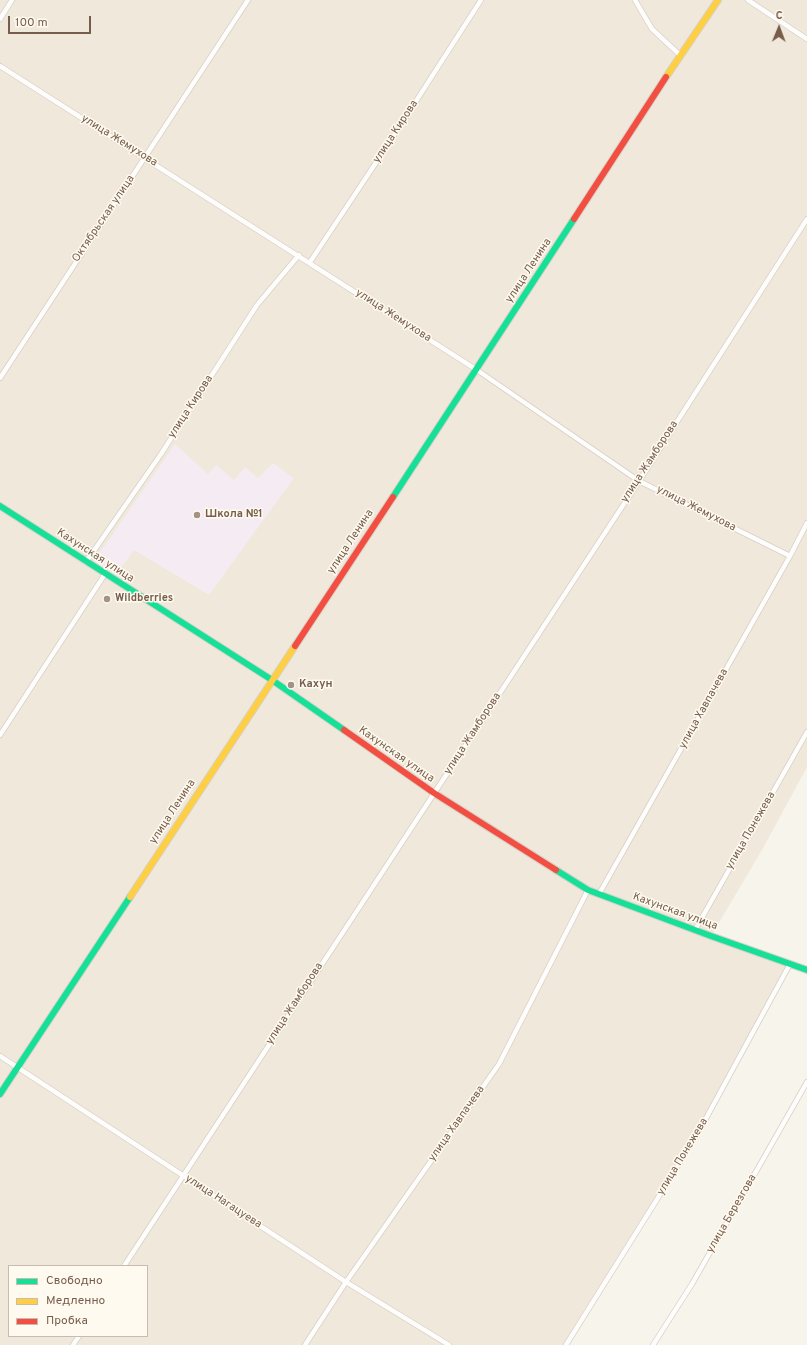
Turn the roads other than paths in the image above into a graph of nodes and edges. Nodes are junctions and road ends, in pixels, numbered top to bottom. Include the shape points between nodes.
1 (12, 0) edge
2 (248, 0) edge
3 (481, 0) edge
4 (635, 0) edge
5 (718, 0) edge
6 (748, 0) edge
7 (0, 19) edge
8 (807, 39) edge
9 (680, 55) junction
10 (0, 66) edge
11 (145, 158) junction
12 (807, 219) edge
13 (299, 256) junction
14 (310, 262) junction
15 (477, 370) junction
16 (0, 378) edge
17 (639, 481) junction
18 (0, 506) edge
19 (807, 523) edge
20 (790, 556) junction
21 (86, 562) junction
22 (105, 574) junction
23 (272, 680) junction
24 (807, 732) edge
25 (0, 735) edge
26 (434, 794) junction
27 (588, 890) junction
28 (599, 894) junction
29 (695, 930) junction
30 (790, 964) junction
31 (806, 969) edge
32 (0, 1056) edge
33 (17, 1068) junction
34 (807, 1082) edge
35 (0, 1094) edge
36 (182, 1176) junction
37 (125, 1265) edge
38 (346, 1282) junction
39 (305, 1345) edge
40 (449, 1345) edge
41 (566, 1345) edge
42 (653, 1345) edge

1 - 7 street
2 - 11 street, Октябрьская улица
3 - 14 street, улица Кирова
4 - 9 street via 652,29
5 - 9 street, улица Ленина
6 - 8 street
9 - 15 street, улица Ленина
10 - 11 street, улица Жемухова
11 - 13 street, улица Жемухова
11 - 16 street, Октябрьская улица
12 - 17 street, улица Жамборова
13 - 14 street, улица Жемухова
13 - 21 street, улица Кирова via 257,305 161,454
14 - 15 street, улица Жемухова
15 - 17 street, улица Жемухова
15 - 23 street, улица Ленина
17 - 20 street, улица Жемухова
17 - 26 street, улица Жамборова
18 - 21 street, Кахунская улица
19 - 20 street, улица Хавпачева
20 - 28 street, улица Хавпачева
21 - 22 street, Кахунская улица
22 - 23 street, Кахунская улица
22 - 25 street
23 - 26 street, Кахунская улица
23 - 33 street, улица Ленина
24 - 29 street, улица Понежева
26 - 27 street, Кахунская улица
26 - 36 street, улица Жамборова
27 - 28 street, Кахунская улица
27 - 38 street, улица Хавпачева via 499,1064
28 - 29 street, Кахунская улица
29 - 30 street, Кахунская улица
30 - 31 street, Кахунская улица
30 - 41 street, улица Понежева via 698,1132
32 - 33 street, улица Нагацуева
33 - 35 street, улица Ленина
33 - 36 street, улица Нагацуева
34 - 42 street, улица Березгова via 692,1284
36 - 37 street, улица Жамборова
36 - 38 street, улица Нагацуева
38 - 39 street, улица Хавпачева
38 - 40 street, улица Нагацуева

